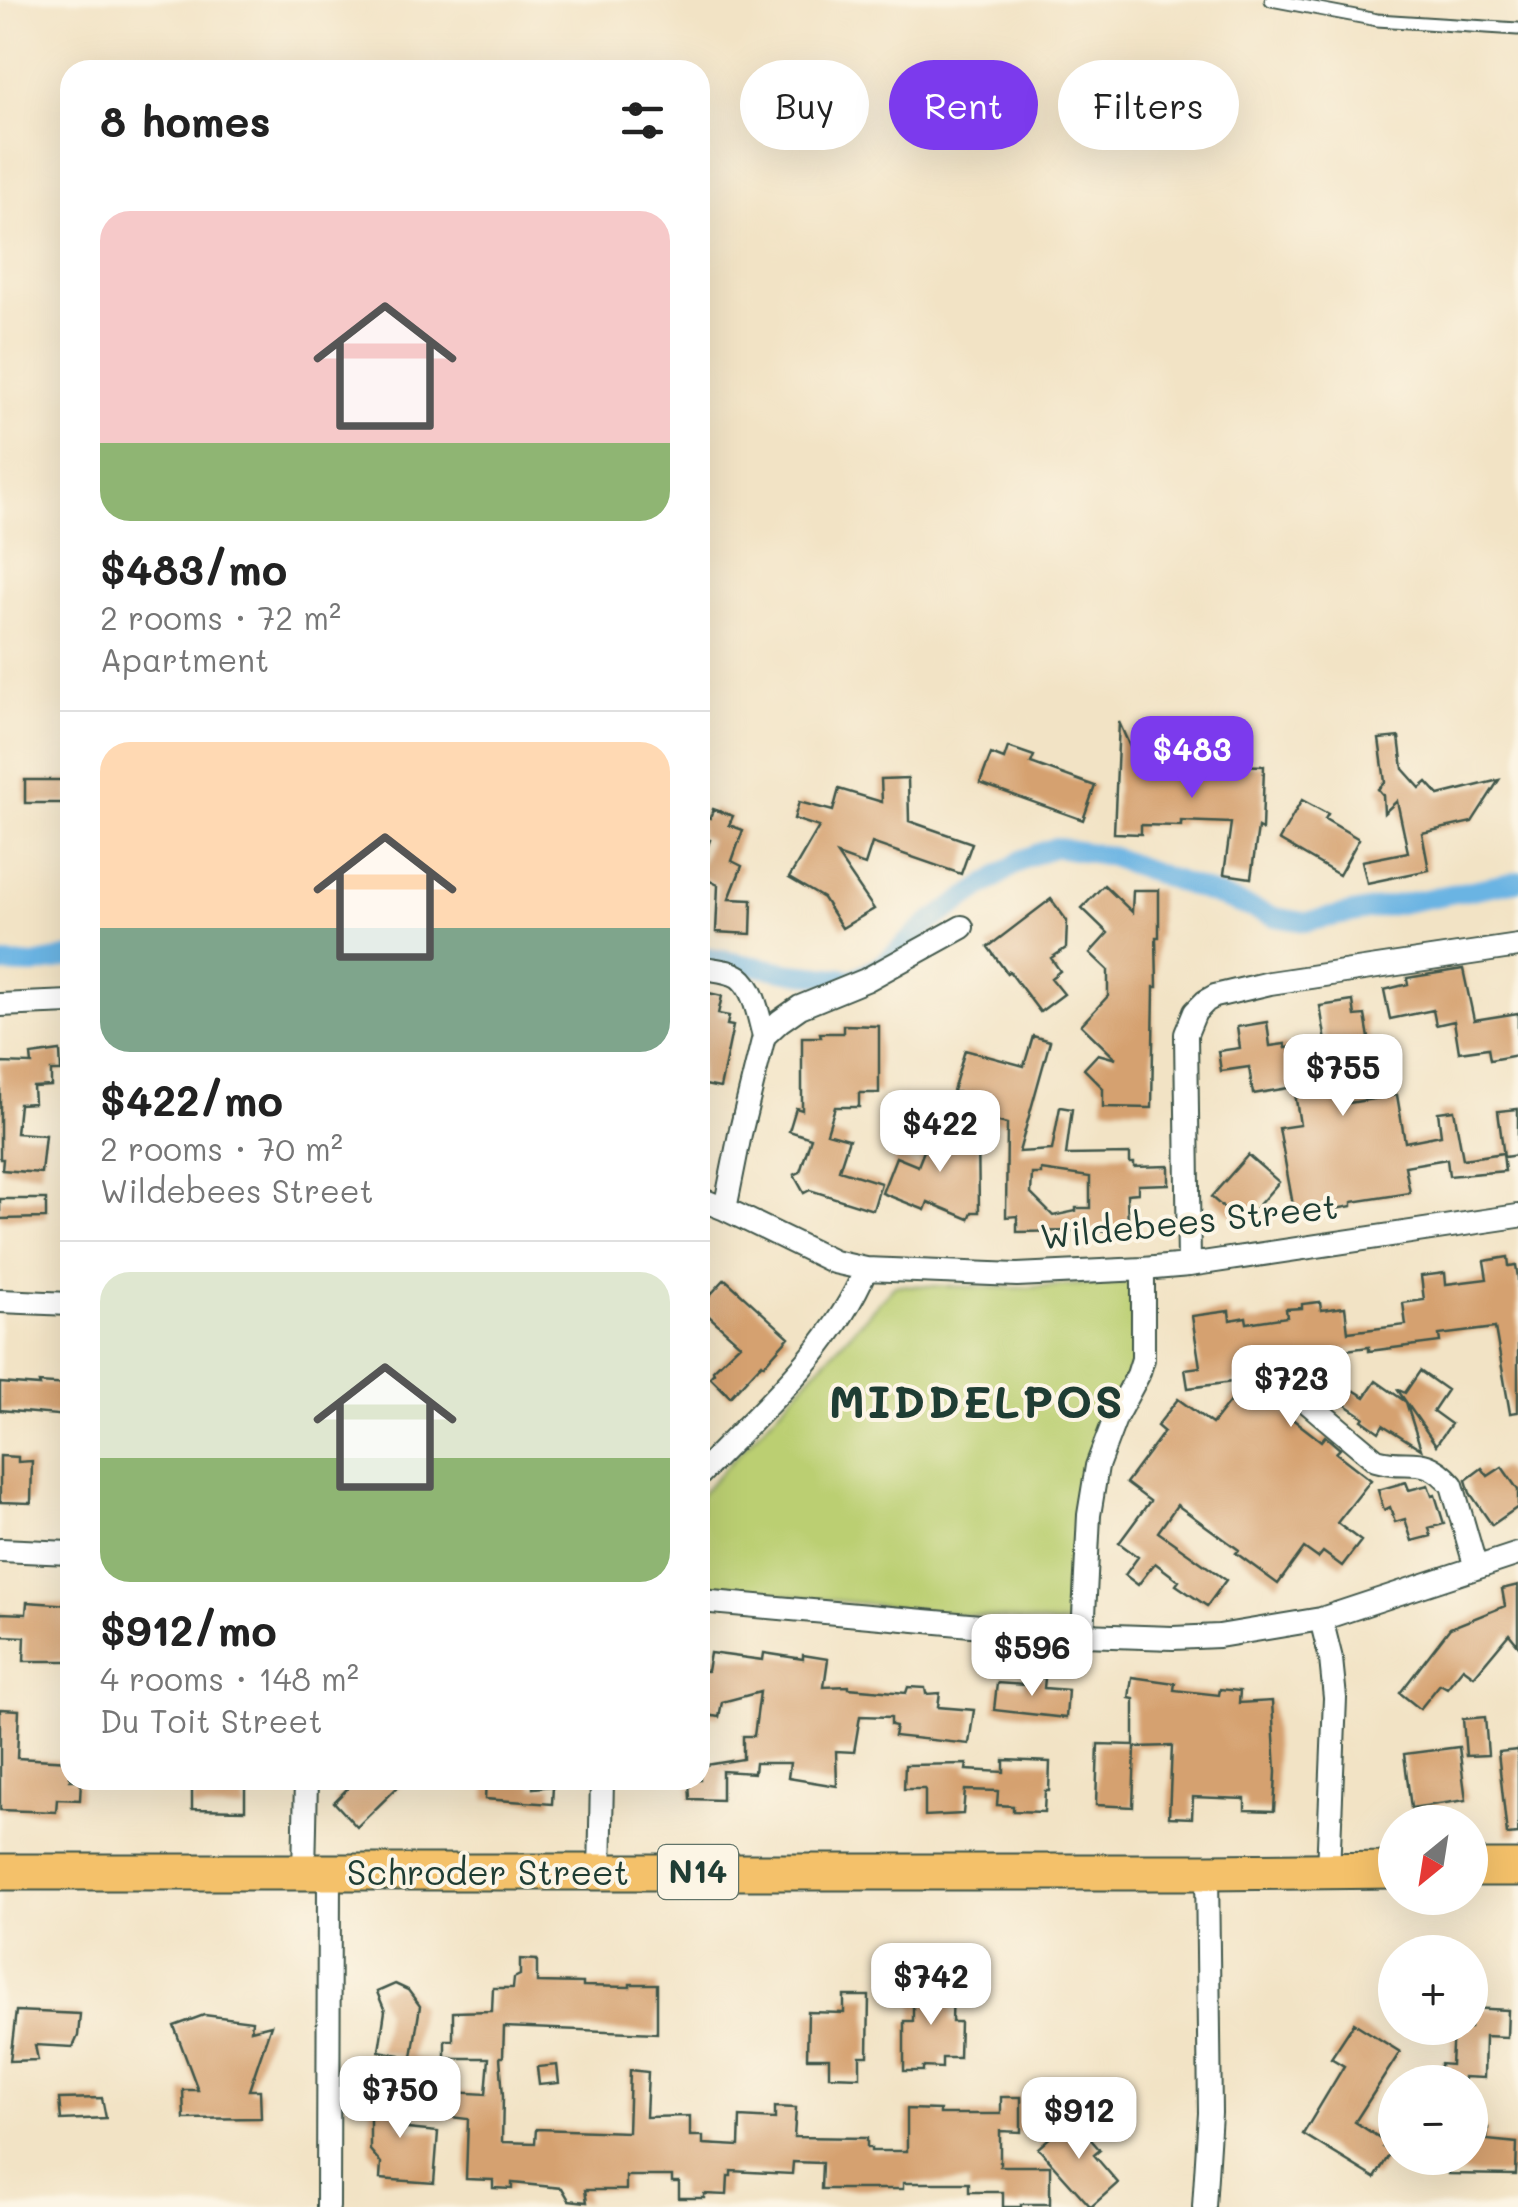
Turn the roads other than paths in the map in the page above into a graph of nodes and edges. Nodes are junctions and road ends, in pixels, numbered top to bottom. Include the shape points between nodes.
1 (1271, 0) edge
2 (1518, 29) edge
3 (962, 927) dead end
4 (1518, 946) edge
5 (710, 970) edge
6 (60, 1002) edge
7 (0, 1005) edge
8 (764, 1036) junction
9 (710, 1203) edge
10 (726, 1209) junction
11 (1518, 1216) edge
12 (1189, 1265) junction
13 (866, 1268) junction
14 (1143, 1269) junction
15 (0, 1301) edge
16 (60, 1304) edge
17 (1300, 1396) dead end
18 (710, 1463) edge
19 (0, 1550) edge
20 (60, 1553) edge
21 (1518, 1554) edge
22 (1476, 1568) junction
23 (710, 1603) edge
24 (1321, 1619) junction
25 (1082, 1635) junction
26 (307, 1790) edge
27 (602, 1790) edge
28 (1488, 1868) edge
29 (1518, 1868) edge
30 (1328, 1870) junction
31 (1378, 1870) edge
32 (0, 1872) edge
33 (316, 1872) junction
34 (1207, 1872) junction
35 (600, 1873) junction
36 (328, 2207) edge
37 (1204, 2207) edge

1 - 2 lane via 1377,20
3 - 8 street via 866,980 800,1007
4 - 12 street via 1270,983 1199,1006 1186,1034
5 - 8 street via 740,978
6 - 7 street
8 - 10 street
9 - 10 street, Wildebees Street
10 - 13 street, Wildebees Street via 834,1262
11 - 12 street, Wildebees Street
12 - 14 street, Wildebees Street
13 - 14 street, Wildebees Street via 1017,1274
13 - 18 street via 845,1313
14 - 25 street via 1143,1358 1097,1466
15 - 16 street
17 - 22 street via 1376,1460 1422,1462 1446,1478
19 - 20 street
21 - 22 street
22 - 24 street
23 - 25 street
24 - 25 street via 1218,1636
24 - 30 street via 1335,1698
26 - 33 street
27 - 35 street
28 - 29 highway
30 - 31 highway, Schroder Street / N14
30 - 34 highway, Schroder Street / N14
32 - 33 highway, Schroder Street / N14
33 - 35 highway, Schroder Street / N14
33 - 36 street
34 - 35 highway, Schroder Street / N14
34 - 37 street via 1210,2113

